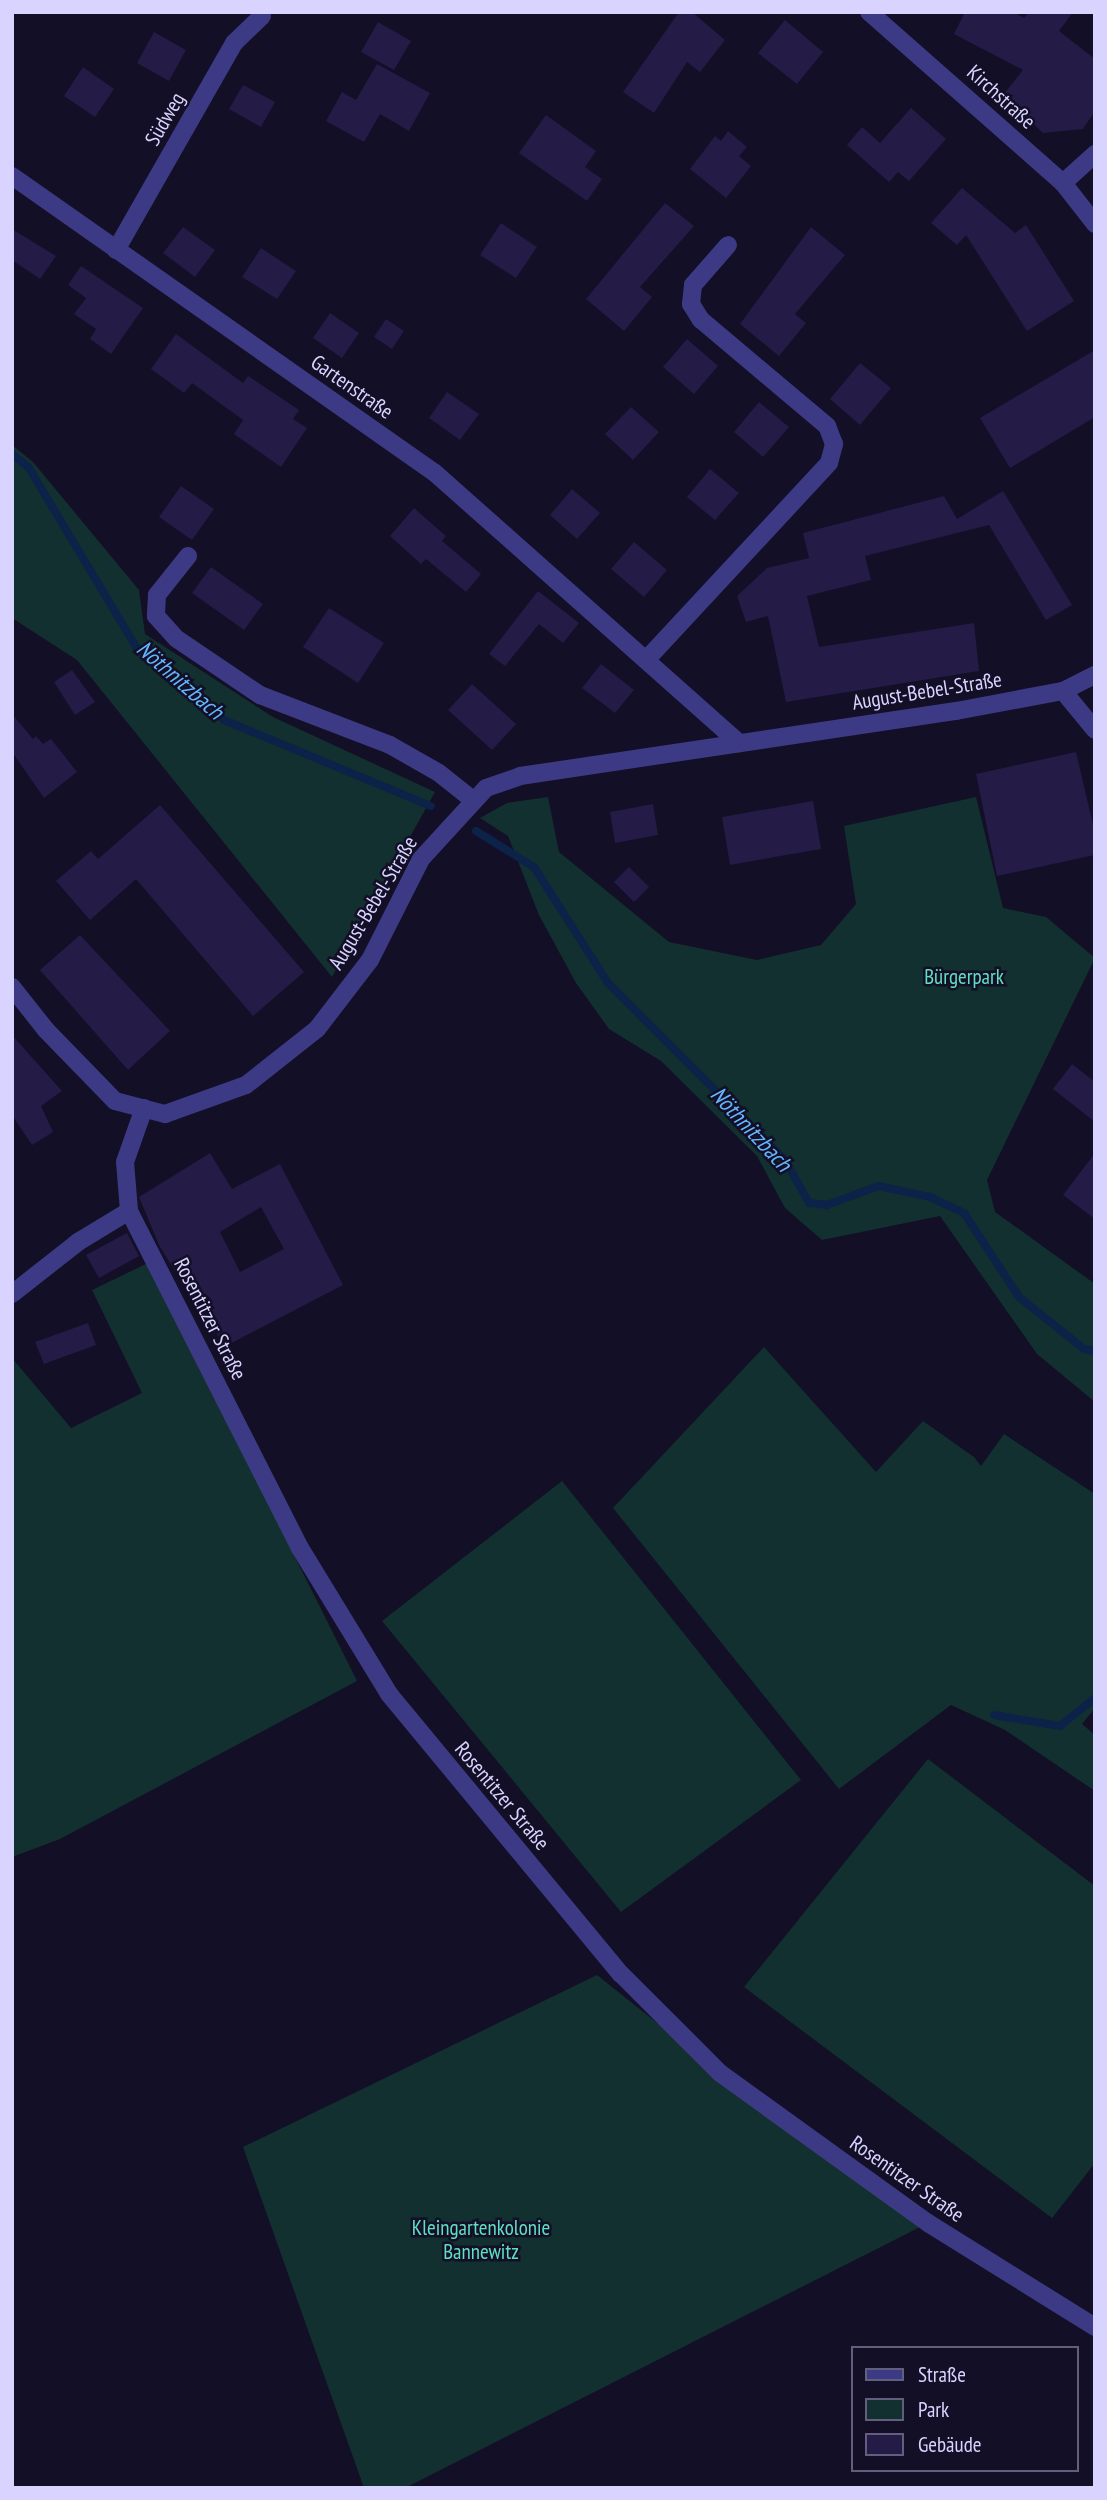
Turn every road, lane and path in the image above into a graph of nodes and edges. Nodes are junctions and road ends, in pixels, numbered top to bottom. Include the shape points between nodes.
1 (869, 12) edge
2 (262, 16) dead end
3 (1095, 154) edge
4 (12, 176) edge
5 (1063, 183) junction
6 (1095, 224) edge
7 (727, 245) dead end
8 (116, 250) junction
9 (188, 556) dead end
10 (646, 660) junction
11 (1095, 675) edge
12 (1063, 691) junction
13 (1095, 730) edge
14 (739, 743) junction
15 (473, 800) junction
16 (12, 987) edge
17 (144, 1108) junction
18 (129, 1211) junction
19 (12, 1294) edge
20 (1095, 2327) edge

1 - 5 street, Kirchstraße
2 - 8 street, Südweg via 234,43
3 - 5 street
4 - 8 street, Gartenstraße
5 - 6 street, Kirchstraße
7 - 10 street via 693,285 691,304 701,320 827,426 834,444 829,463
8 - 10 street, Gartenstraße via 436,472
9 - 15 street via 157,595 156,616 177,639 260,695 390,745 439,773
10 - 14 street, Gartenstraße
11 - 12 street, August-Bebel-Straße
12 - 13 street
12 - 14 street, August-Bebel-Straße via 956,712
14 - 15 street, August-Bebel-Straße via 520,776 486,788
15 - 17 street, August-Bebel-Straße via 421,859 370,960 317,1029 246,1085 165,1114
16 - 17 street, August-Bebel-Straße via 46,1030 115,1101
17 - 18 street, Rosentitzer Straße via 125,1162
18 - 19 street via 78,1242
18 - 20 street, Rosentitzer Straße via 300,1548 389,1694 621,1974 720,2073 928,2223

